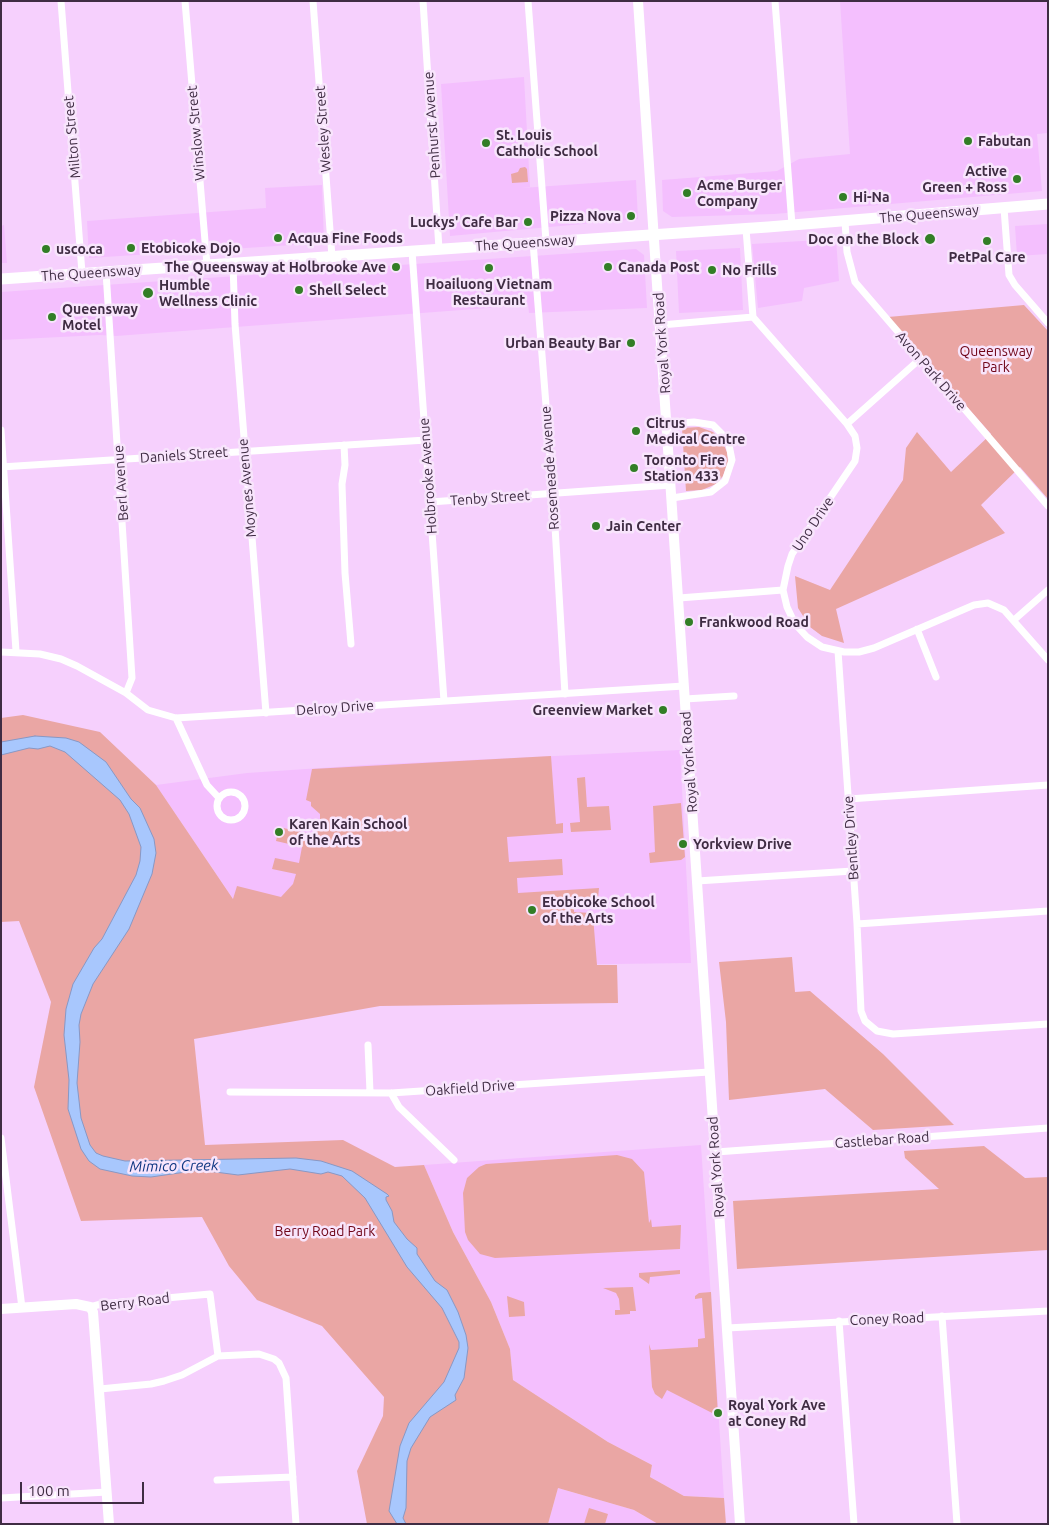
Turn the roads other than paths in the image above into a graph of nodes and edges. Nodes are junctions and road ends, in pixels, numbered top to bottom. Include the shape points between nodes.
1 (61, 1) edge
2 (185, 1) edge
3 (313, 1) edge
4 (423, 1) edge
5 (528, 1) edge
6 (638, 1) edge
7 (775, 1) edge
8 (1048, 204) edge
9 (1004, 208) junction
10 (846, 221) junction
11 (792, 225) junction
12 (746, 229) junction
13 (654, 235) junction
14 (546, 241) junction
15 (533, 242) junction
16 (439, 249) junction
17 (412, 251) junction
18 (332, 257) junction
19 (233, 264) junction
20 (207, 265) junction
21 (106, 272) junction
22 (82, 273) junction
23 (1, 279) edge
24 (753, 316) junction
25 (1048, 323) edge
26 (661, 325) junction
27 (920, 359) junction
28 (667, 424) junction
29 (847, 424) junction
30 (1, 430) edge
31 (426, 440) junction
32 (344, 445) junction
33 (244, 452) junction
34 (120, 460) junction
35 (2, 467) edge
36 (671, 485) junction
37 (553, 493) junction
38 (672, 498) junction
39 (430, 502) junction
40 (1048, 506) edge
41 (782, 590) junction
42 (1048, 590) edge
43 (679, 598) junction
44 (1014, 620) junction
45 (917, 629) junction
46 (351, 644) dead end
47 (16, 651) junction
48 (838, 651) junction
49 (1, 652) edge
50 (1048, 660) edge
51 (936, 677) dead end
52 (684, 686) junction
53 (126, 693) junction
54 (565, 694) junction
55 (734, 696) dead end
56 (685, 699) junction
57 (444, 701) junction
58 (266, 712) junction
59 (176, 718) junction
60 (1048, 785) edge
61 (219, 798) junction
62 (849, 799) junction
63 (853, 871) junction
64 (697, 881) junction
65 (1048, 911) edge
66 (857, 924) junction
67 (1048, 1024) edge
68 (368, 1045) dead end
69 (709, 1072) junction
70 (230, 1092) dead end
71 (370, 1092) junction
72 (392, 1093) junction
73 (1048, 1128) edge
74 (1, 1138) edge
75 (716, 1152) junction
76 (454, 1160) dead end
77 (22, 1308) junction
78 (90, 1308) junction
79 (1, 1309) edge
80 (1048, 1311) edge
81 (942, 1316) junction
82 (840, 1321) junction
83 (727, 1328) junction
84 (218, 1356) junction
85 (100, 1389) junction
86 (293, 1477) junction
87 (217, 1480) dead end
88 (107, 1492) junction
89 (1, 1498) edge
90 (109, 1524) edge
91 (296, 1524) edge
92 (740, 1524) edge
93 (854, 1524) edge
94 (957, 1524) edge

1 - 22 street, Milton Street
2 - 20 street, Winslow Street
3 - 18 street, Wesley Street
4 - 16 street, Penhurst Avenue
5 - 14 street
6 - 13 main road, Royal York Road
7 - 11 street
8 - 9 main road, The Queensway
9 - 10 main road, The Queensway
9 - 25 street via 1009,275
10 - 11 main road, The Queensway
10 - 27 street, Avon Park Drive via 847,252 855,282
11 - 12 main road, The Queensway
12 - 13 main road, The Queensway
12 - 24 street
13 - 14 main road, The Queensway
13 - 26 main road, Royal York Road
14 - 15 main road, The Queensway
15 - 16 main road, The Queensway
15 - 37 street, Rosemeade Avenue
16 - 17 main road, The Queensway
17 - 18 main road, The Queensway
17 - 31 street, Holbrooke Avenue
18 - 19 main road, The Queensway
19 - 20 main road, The Queensway
19 - 33 street, Moynes Avenue
20 - 21 main road, The Queensway
21 - 22 main road, The Queensway
21 - 34 street, Berl Avenue
22 - 23 main road, The Queensway
24 - 26 street
24 - 29 street, Uno Drive
26 - 28 main road, Royal York Road
27 - 29 street
27 - 40 street, Avon Park Drive
28 - 36 main road, Royal York Road
28 - 38 street via 694,422 713,425 728,440 732,460 725,481 711,492
29 - 41 street, Uno Drive via 856,441 855,461 792,554
30 - 35 street
31 - 32 street, Daniels Street
31 - 39 street, Holbrooke Avenue
32 - 33 street, Daniels Street
32 - 46 street via 345,573
33 - 34 street, Daniels Street
33 - 58 street, Moynes Avenue
34 - 35 street, Daniels Street
34 - 53 street, Berl Avenue via 132,678
35 - 47 street
36 - 37 street, Tenby Street
36 - 38 main road, Royal York Road
37 - 39 street, Tenby Street
37 - 54 street, Rosemeade Avenue
38 - 43 main road, Royal York Road
39 - 57 street, Holbrooke Avenue
41 - 43 street
41 - 48 street via 798,628 817,644
42 - 44 street
43 - 52 main road, Royal York Road
44 - 45 street via 996,605 981,603
44 - 50 street
45 - 48 street via 866,650
45 - 51 street
47 - 49 street, Delroy Drive
47 - 53 street, Delroy Drive via 61,659
48 - 62 street, Bentley Drive
52 - 54 street, Delroy Drive
52 - 56 main road, Royal York Road
53 - 59 street, Delroy Drive via 148,710
54 - 57 street, Delroy Drive
55 - 56 street
56 - 64 main road, Royal York Road
57 - 58 street, Delroy Drive
58 - 59 street, Delroy Drive
59 - 61 street via 207,785
60 - 62 street
61 - 61 street via 216,807 225,819 234,820 242,815 244,802 239,794 226,792
62 - 63 street, Bentley Drive
63 - 64 street
63 - 66 street, Bentley Drive
64 - 69 main road, Royal York Road
65 - 66 street
66 - 67 street, Bentley Drive via 860,1011 867,1024 877,1031 893,1034
68 - 71 street
69 - 72 street, Oakfield Drive
69 - 75 main road, Royal York Road
70 - 71 street, Oakfield Drive
71 - 72 street, Oakfield Drive
72 - 76 street via 400,1107
73 - 75 street, Castlebar Road
74 - 77 street
75 - 83 main road, Royal York Road
77 - 78 main road, Berry Road via 76,1304
77 - 79 main road, Berry Road
78 - 84 street, Berry Road via 101,1304 210,1294
78 - 85 main road via 94,1315
80 - 81 street, Coney Road
81 - 82 street, Coney Road
81 - 94 street
82 - 83 street, Coney Road
82 - 93 street
83 - 92 main road, Royal York Road
84 - 85 street via 164,1381
84 - 86 street via 259,1354 279,1363 286,1378
85 - 88 main road
86 - 87 street
86 - 91 street
88 - 89 street
88 - 90 main road

